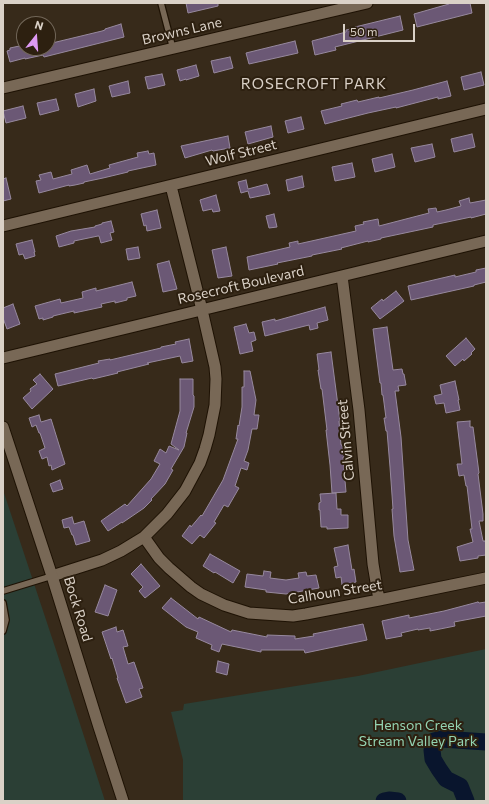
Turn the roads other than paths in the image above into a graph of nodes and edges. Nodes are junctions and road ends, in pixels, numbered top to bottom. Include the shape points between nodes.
1 (161, 3) edge
2 (367, 3) edge
3 (173, 49) junction
4 (3, 88) edge
5 (486, 109) edge
6 (171, 186) junction
7 (3, 226) edge
8 (486, 241) edge
9 (342, 276) junction
10 (202, 310) junction
11 (3, 358) edge
12 (3, 427) edge
13 (144, 537) junction
14 (52, 576) junction
15 (486, 578) edge
16 (3, 592) edge
17 (379, 600) junction
18 (3, 602) edge
19 (3, 631) edge
20 (123, 801) edge

1 - 3 lane
2 - 3 street, Browns Lane
3 - 4 street, Browns Lane
5 - 6 street, Wolf Street
6 - 7 street, Wolf Street
6 - 10 street
8 - 9 street, Rosecroft Boulevard
9 - 10 street, Rosecroft Boulevard
9 - 17 street, Calvin Street
10 - 11 street, Rosecroft Boulevard
10 - 13 street via 216,379 210,435 200,463 185,491
12 - 14 street, Bock Road
13 - 14 street via 121,552
13 - 17 street, Calhoun Street via 159,558 191,587 214,601 237,610 293,616
14 - 16 lane
14 - 20 street, Bock Road
15 - 17 street, Calhoun Street
18 - 19 lane via 6,620

